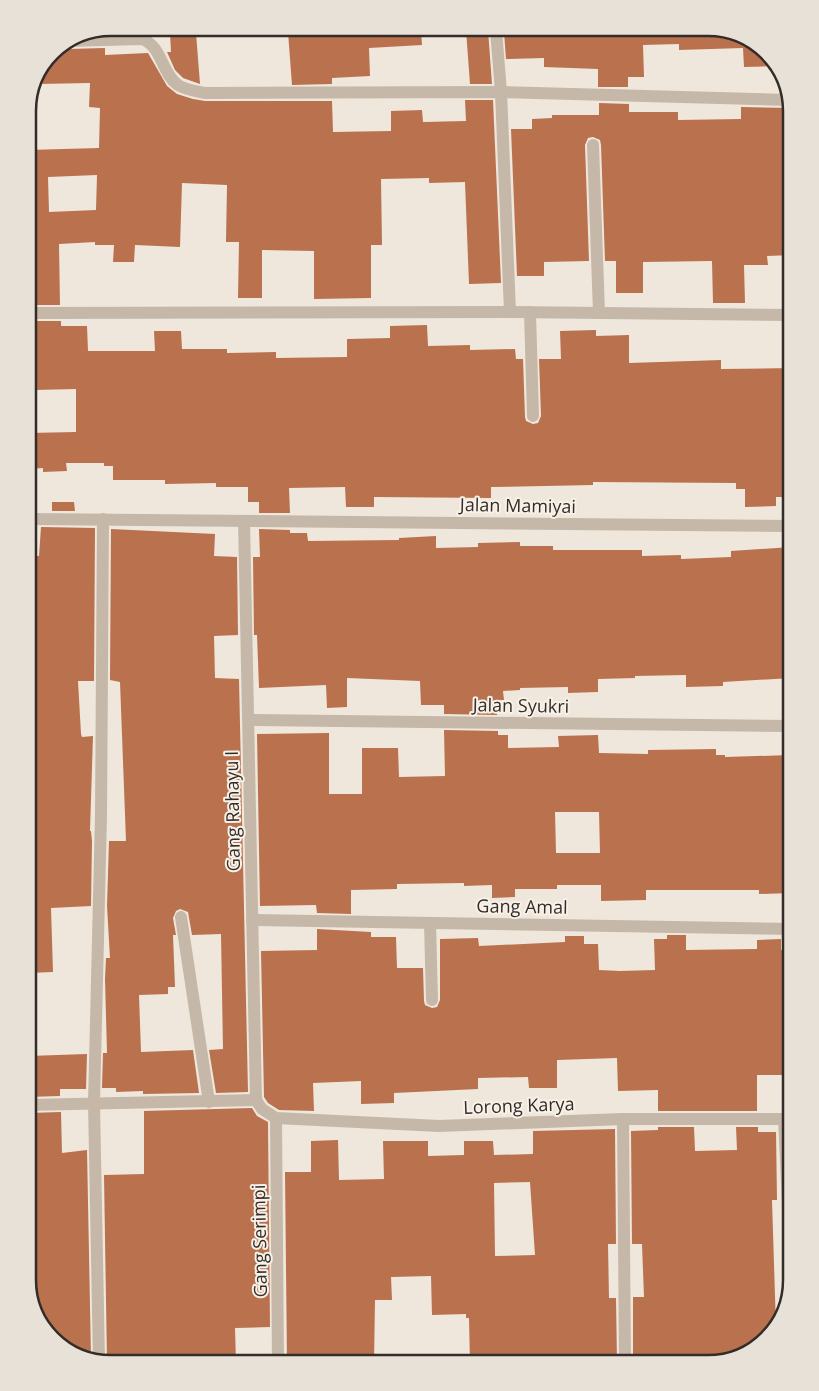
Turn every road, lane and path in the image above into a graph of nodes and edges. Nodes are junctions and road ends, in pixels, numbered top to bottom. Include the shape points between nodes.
1 (496, 36) edge
2 (87, 40) edge
3 (501, 92) junction
4 (782, 100) edge
5 (593, 145) dead end
6 (510, 312) junction
7 (530, 312) junction
8 (36, 313) edge
9 (599, 313) junction
10 (783, 315) edge
11 (533, 416) dead end
12 (36, 519) edge
13 (103, 519) junction
14 (244, 521) junction
15 (783, 526) edge
16 (249, 720) junction
17 (783, 726) edge
18 (181, 917) dead end
19 (252, 920) junction
20 (430, 923) junction
21 (783, 929) edge
22 (432, 1000) dead end
23 (256, 1100) junction
24 (210, 1102) junction
25 (94, 1103) junction
26 (36, 1105) edge
27 (276, 1118) junction
28 (623, 1119) junction
29 (783, 1119) edge
30 (99, 1354) edge
31 (278, 1355) edge
32 (625, 1355) edge

1 - 3 street
2 - 3 street via 142,39 152,45 172,79 187,89 205,93
3 - 4 street
3 - 6 street
5 - 9 street
6 - 7 street
6 - 8 street
7 - 9 street
7 - 11 street
9 - 10 street
12 - 13 street, Jalan Mamiyai
13 - 14 street, Jalan Mamiyai
13 - 25 street via 101,816
14 - 15 street, Jalan Mamiyai
14 - 16 street, Gang Rahayu I
16 - 17 street, Jalan Syukri
16 - 19 street, Gang Rahayu I
18 - 24 street
19 - 20 street, Gang Amal
19 - 23 street, Gang Rahayu I
20 - 21 street, Gang Amal
20 - 22 street
23 - 24 street
23 - 27 street
24 - 25 street
25 - 26 street
25 - 30 street
27 - 28 street, Lorong Karya via 439,1126
27 - 31 street, Gang Serimpi
28 - 29 street, Lorong Karya
28 - 32 street

